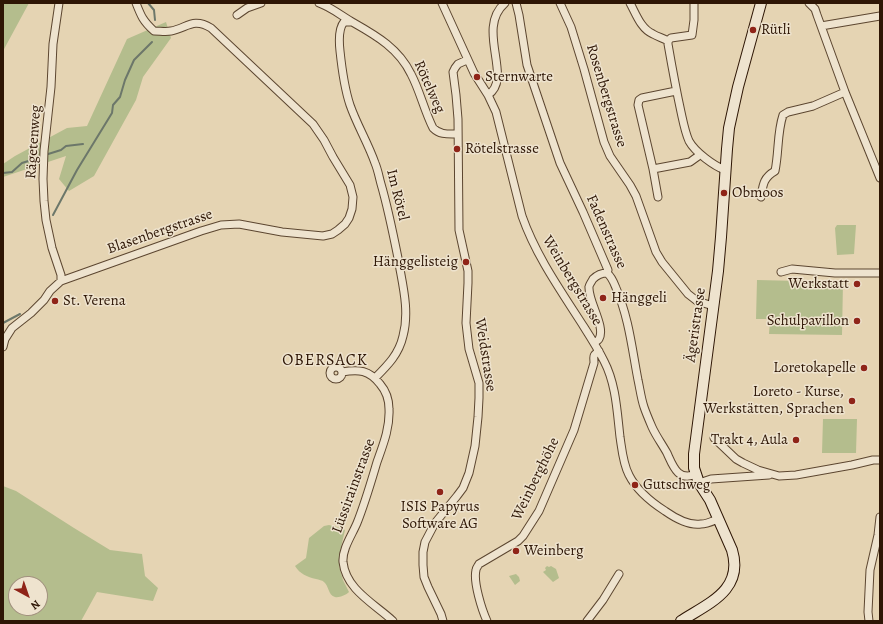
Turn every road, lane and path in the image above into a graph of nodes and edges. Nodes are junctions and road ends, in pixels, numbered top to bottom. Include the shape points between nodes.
1 (59, 3) edge
2 (136, 3) edge
3 (261, 3) edge
4 (319, 3) edge
5 (442, 3) edge
6 (505, 3) edge
7 (516, 3) edge
8 (560, 3) edge
9 (630, 3) edge
10 (694, 3) edge
11 (761, 3) edge
12 (810, 3) edge
13 (238, 15) dead end
14 (880, 17) edge
15 (352, 22) junction
16 (821, 26) junction
17 (668, 41) junction
18 (467, 60) junction
19 (676, 91) junction
20 (845, 92) junction
21 (488, 95) junction
22 (457, 134) junction
23 (700, 154) junction
24 (653, 169) junction
25 (725, 170) junction
26 (880, 178) edge
27 (658, 197) dead end
28 (762, 198) dead end
29 (781, 272) dead end
30 (607, 273) junction
31 (880, 273) edge
32 (61, 281) junction
33 (713, 306) junction
34 (594, 343) junction
35 (3, 347) edge
36 (599, 351) junction
37 (342, 372) dead end
38 (376, 378) junction
39 (714, 438) dead end
40 (880, 460) edge
41 (773, 475) junction
42 (698, 478) junction
43 (880, 518) edge
44 (718, 519) junction
45 (879, 535) edge
46 (619, 574) dead end
47 (393, 621) edge
48 (443, 621) edge
49 (487, 621) edge
50 (587, 621) edge
51 (681, 621) edge
52 (869, 621) edge

1 - 32 street, Rägetenweg via 52,44 51,87 44,151 44,201
2 - 32 street, Blasenbergstrasse via 140,16 154,31 171,31 189,24 207,25 313,124 350,185 352,209 345,224 332,234 309,235 239,224 220,224
3 - 13 street via 247,8
4 - 15 street, Rötelweg
5 - 18 street, Weinbergstrasse
6 - 21 street via 494,19 492,29 497,78 494,90
7 - 30 street, Fadenstrasse via 527,65 560,163 608,270
8 - 33 street, Rosenbergstrasse via 571,27 604,142 636,196 656,252 688,294 697,301
9 - 17 street via 645,29
10 - 17 street via 692,35 671,38
11 - 25 main road, Ägeristrasse via 732,113
12 - 16 street
14 - 16 street
15 - 22 street, Rötelweg via 385,42 404,62 436,132
15 - 38 street, Im Rötel via 344,22 340,30 339,46 344,88 375,163 388,208 405,300 406,322 403,337 397,352
16 - 20 street
17 - 19 street
18 - 21 street, Weinbergstrasse
18 - 22 street, Weidstrasse via 458,64 453,72
19 - 23 street via 686,135
19 - 24 street via 639,100
20 - 26 street
20 - 28 street via 783,115 775,171 768,175 764,183
21 - 34 street, Weinbergstrasse via 496,112 527,230 538,253
22 - 48 street, Weidstrasse via 459,230 468,271 466,323 469,349 479,383 479,398 475,446 469,473 463,488 435,523 423,552 424,576
23 - 24 street via 690,162
23 - 25 street
24 - 27 street
25 - 33 main road, Ägeristrasse via 718,275
29 - 31 street via 792,269 835,273
30 - 34 street via 596,276 589,286 600,324 599,339
30 - 42 street, Fadenstrasse via 611,276 627,320 644,406 652,426 674,469 683,476
32 - 35 street, Blasenbergstrasse via 31,313 12,328
33 - 42 main road, Ägeristrasse via 694,454 694,468
34 - 36 street, Weinbergstrasse
36 - 44 street, Weinbergstrasse via 611,378 622,450 628,474 635,485 654,504 687,523 702,524
36 - 49 street, Weinberghöhe via 593,356 594,363 574,430 539,511 518,541 479,564 476,570 478,594
37 - 38 street via 363,371
38 - 47 street, Lüssirainstrasse via 388,398 387,431 343,562 352,586
39 - 41 street via 736,459
40 - 41 street, Fadenstrasse via 796,475
41 - 42 street, Fadenstrasse
42 - 44 main road, Ägeristrasse
43 - 45 street
44 - 51 main road, Ägeristrasse via 734,557 735,572 726,590
45 - 52 street via 870,570
46 - 50 street

